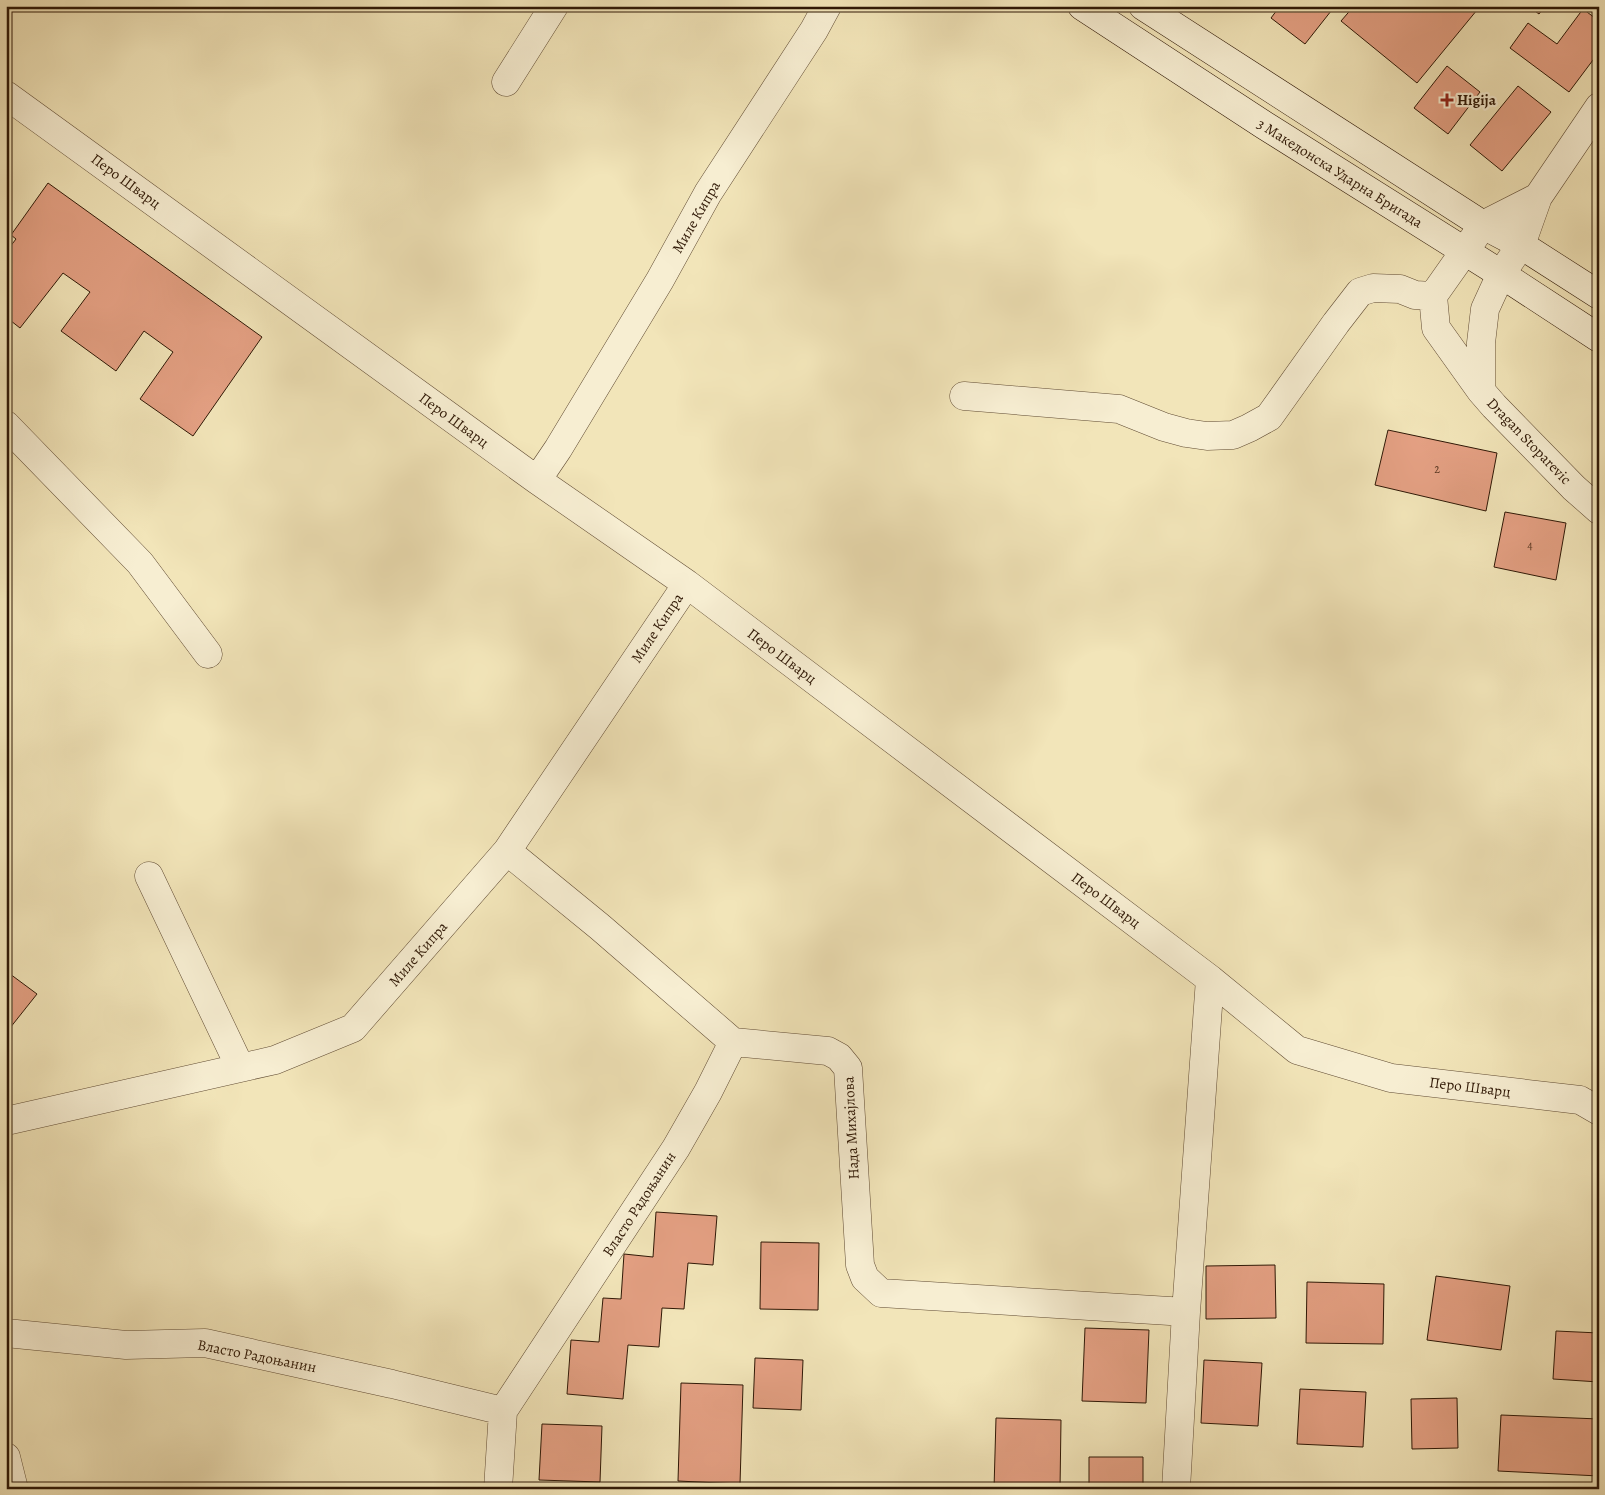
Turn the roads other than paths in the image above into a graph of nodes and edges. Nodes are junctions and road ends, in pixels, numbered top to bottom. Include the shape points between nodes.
1 (554, 6) edge
2 (827, 6) edge
3 (1082, 6) edge
4 (1143, 6) edge
5 (506, 82) dead end
6 (6, 95) edge
7 (1599, 107) edge
8 (1538, 197) junction
9 (1483, 225) junction
10 (1521, 245) junction
11 (1464, 251) junction
12 (1501, 274) junction
13 (1599, 294) edge
14 (1433, 296) junction
15 (1599, 338) edge
16 (1482, 391) junction
17 (964, 396) dead end
18 (6, 425) edge
19 (537, 480) junction
20 (1599, 510) edge
21 (687, 584) junction
22 (208, 654) dead end
23 (507, 852) junction
24 (149, 876) dead end
25 (1210, 979) junction
26 (733, 1042) junction
27 (240, 1067) junction
28 (1599, 1111) edge
29 (6, 1121) edge
30 (1186, 1312) junction
31 (6, 1333) edge
32 (503, 1411) junction
33 (6, 1457) edge
34 (14, 1489) edge
35 (498, 1489) edge
36 (1176, 1489) edge

1 - 5 street
2 - 19 street, Миле Кипра via 708,193 660,280
3 - 11 street, 3 Македонска Ударна Бригада via 1264,126
4 - 9 street
6 - 19 street, Перо Шварц
7 - 8 street
8 - 9 street
8 - 10 street
9 - 10 street
9 - 11 street
10 - 12 street
10 - 13 street
11 - 12 street, 3 Македонска Ударна Бригада
11 - 14 street
12 - 15 street, 3 Македонска Ударна Бригада
12 - 16 street via 1485,309 1481,343
14 - 16 street, Dragan Stoparevic via 1436,328
14 - 17 street via 1400,289 1373,288 1360,292 1269,418 1232,434 1206,436 1186,433 1119,409
16 - 20 street, Dragan Stoparevic
18 - 22 street via 140,562
19 - 21 street, Перо Шварц
21 - 23 street, Миле Кипра
21 - 25 street, Перо Шварц
23 - 26 street
23 - 27 street, Миле Кипра via 352,1028 275,1060
24 - 27 street
25 - 28 street, Перо Шварц via 1297,1050 1391,1078 1580,1100
25 - 30 street
26 - 30 street, Нада Михајлова via 828,1051 839,1057 848,1068 860,1264 866,1278 881,1293
26 - 32 street, Власто Радоњанин via 676,1148
27 - 29 street, Миле Кипра
30 - 36 street
31 - 32 street, Власто Радоњанин via 126,1345 206,1343
32 - 35 street, Власто Радоњанин
33 - 34 street

